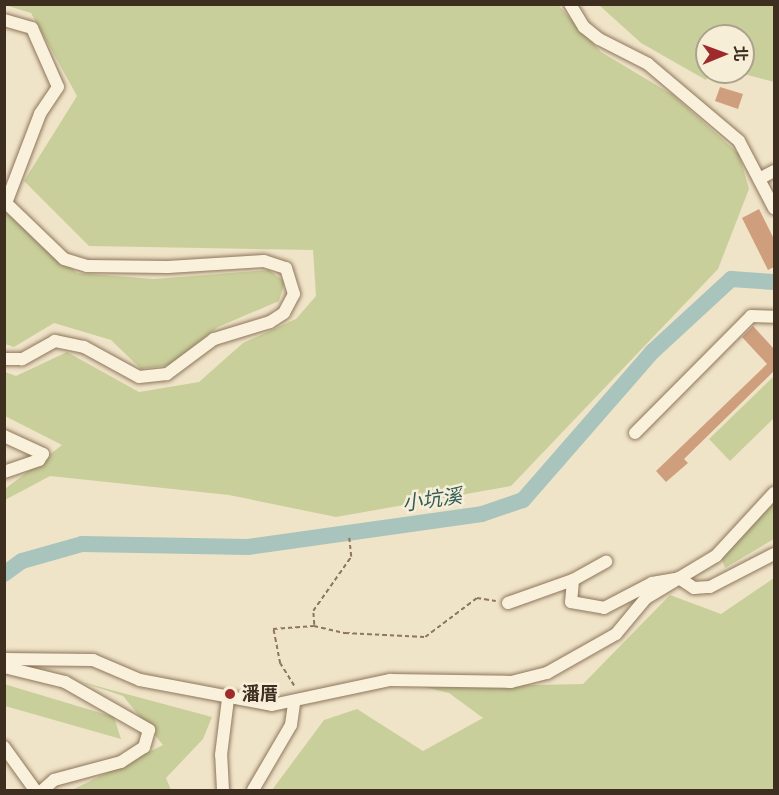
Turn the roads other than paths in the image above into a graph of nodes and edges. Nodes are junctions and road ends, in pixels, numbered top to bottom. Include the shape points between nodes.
1 (570, 4) edge
2 (4, 20) edge
3 (774, 171) edge
4 (759, 179) junction
5 (5, 202) edge
6 (774, 208) edge
7 (774, 317) edge
8 (4, 359) edge
9 (635, 433) dead end
10 (4, 435) edge
11 (4, 472) edge
12 (774, 493) edge
13 (774, 554) edge
14 (606, 562) dead end
15 (679, 578) junction
16 (573, 580) junction
17 (508, 603) road end
18 (4, 659) edge
19 (4, 667) edge
20 (228, 699) junction
21 (294, 704) junction
22 (4, 747) edge
23 (35, 790) edge
24 (43, 790) edge
25 (223, 790) edge
26 (253, 790) edge

1 - 4 street via 584,27 648,64 739,141
2 - 5 street via 32,28 58,87 40,114
3 - 4 street
4 - 6 street
5 - 8 street via 64,259 87,266 168,267 264,261 286,268 294,294 284,313 270,322 214,339 167,374 140,377 84,347 55,340 22,358
7 - 9 street via 751,316
10 - 11 street via 43,454 39,460
12 - 15 street via 716,556
13 - 15 street via 710,587 694,588
14 - 16 street
15 - 16 street via 652,583 593,609 571,602
15 - 21 street via 646,598 616,634 547,673 511,682 390,680 351,685
16 - 17 street
18 - 20 street via 93,660 140,680
19 - 24 street via 64,682 149,730 144,747 121,762 54,780
20 - 21 street
20 - 25 street via 221,755
21 - 26 street via 291,725
22 - 23 street

